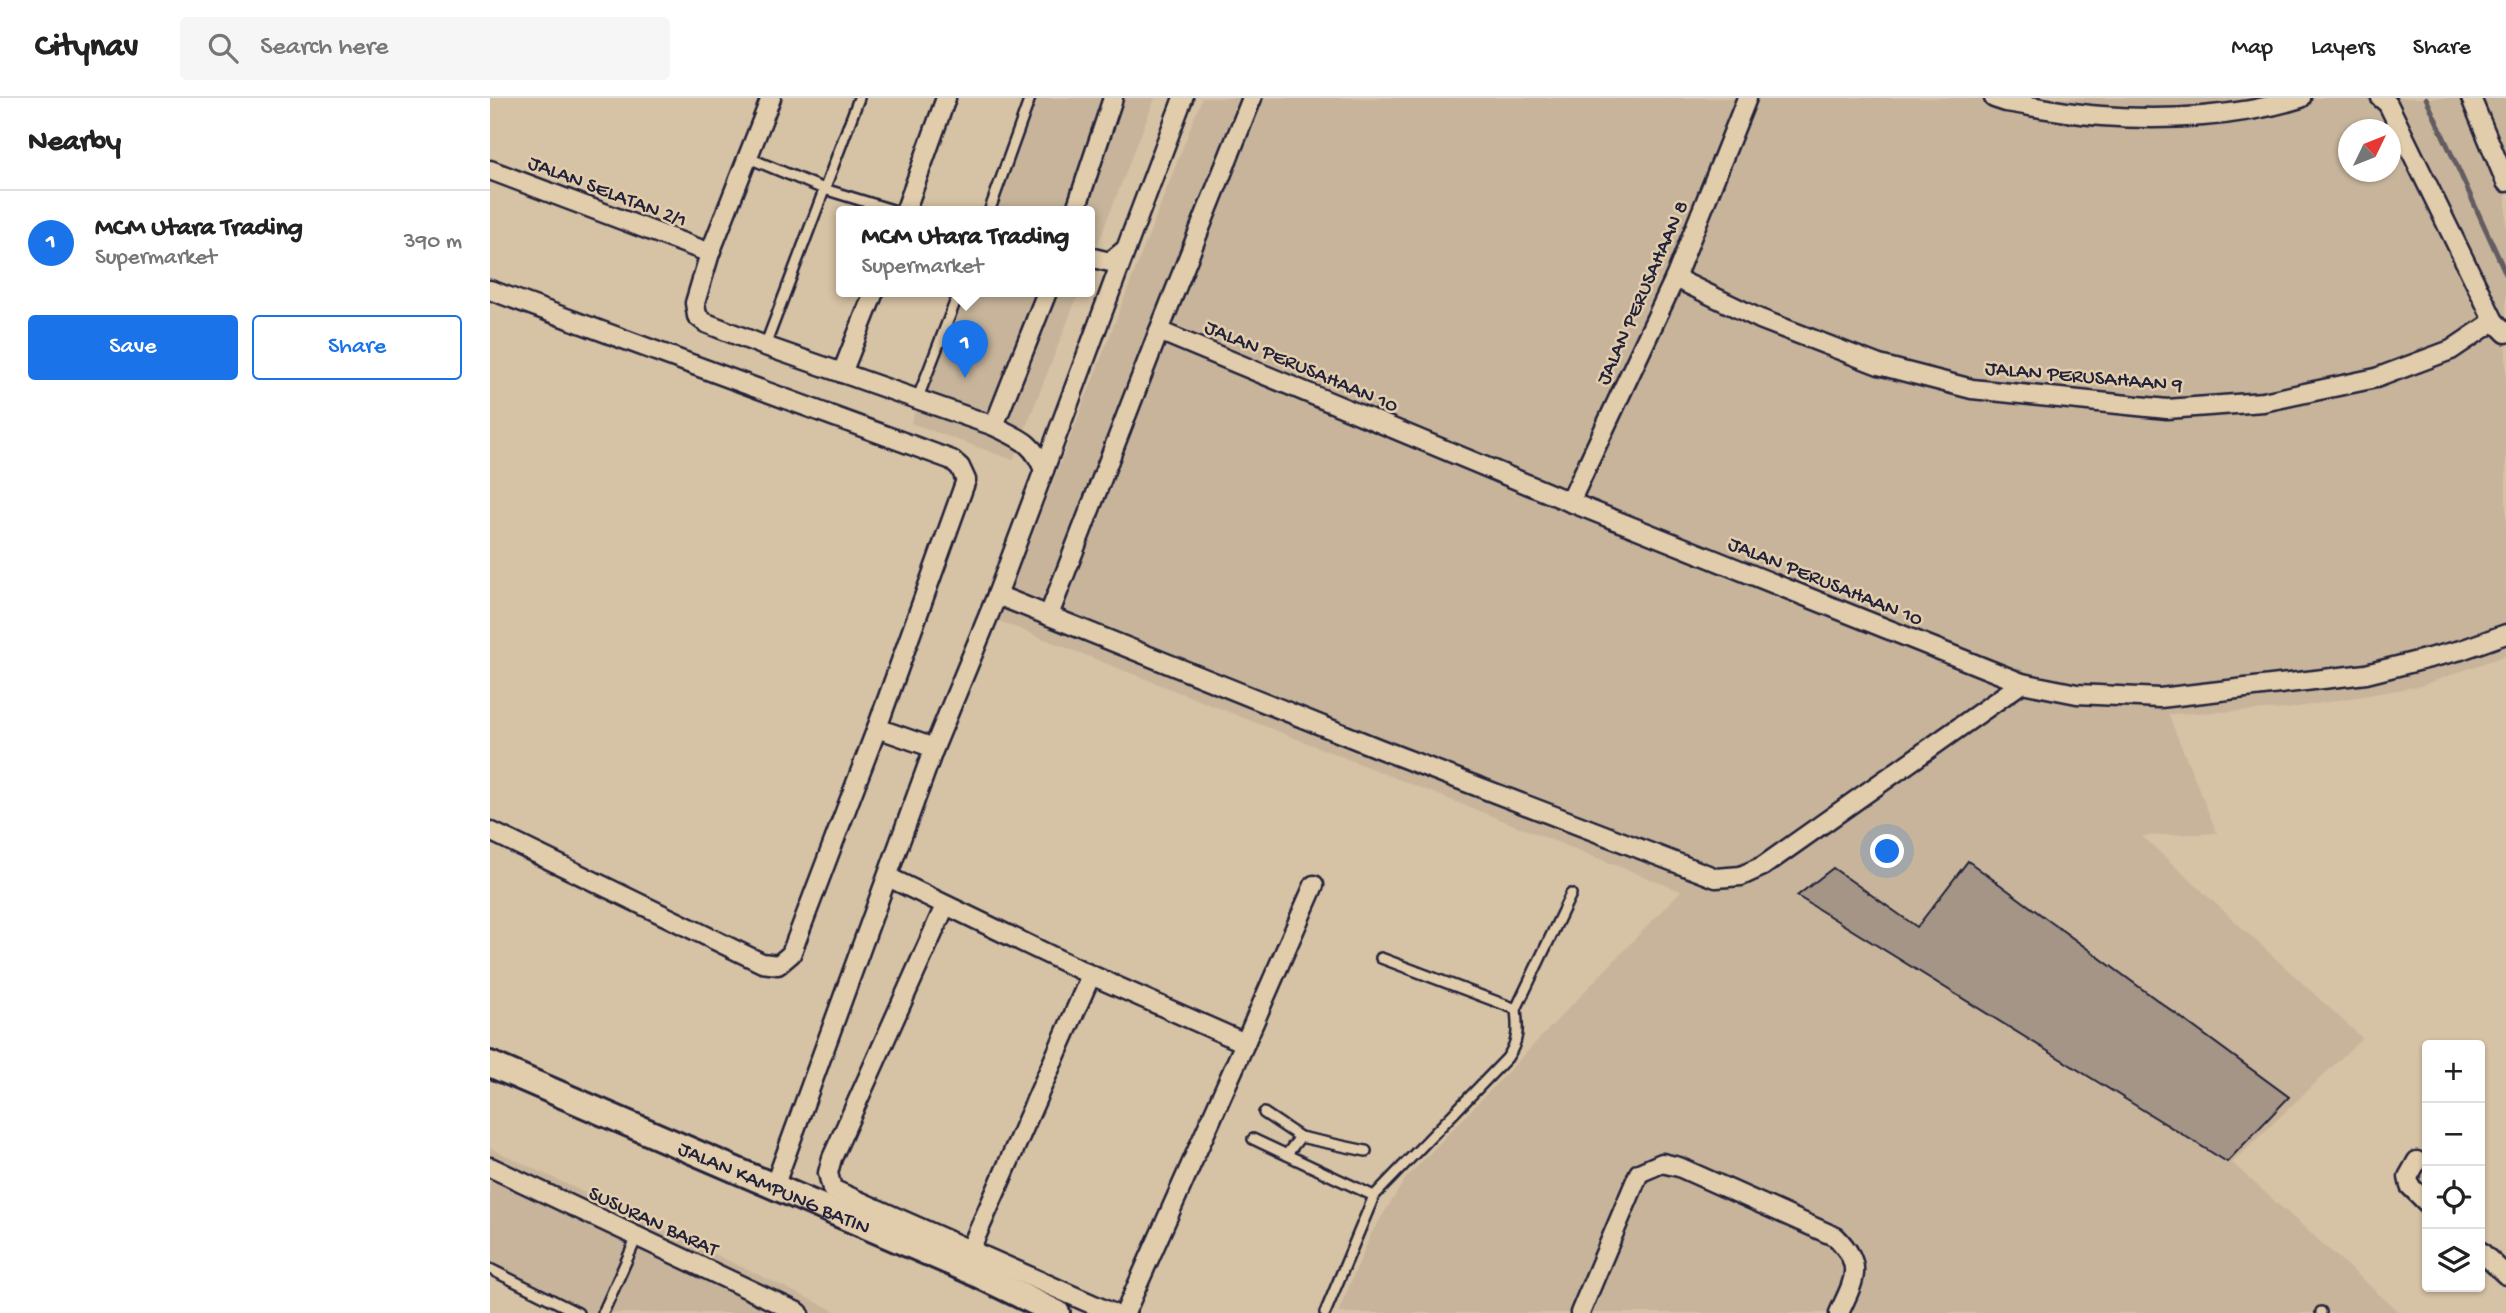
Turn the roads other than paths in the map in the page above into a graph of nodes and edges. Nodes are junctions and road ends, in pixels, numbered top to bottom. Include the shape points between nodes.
1 (771, 98) edge
2 (859, 98) edge
3 (946, 98) edge
4 (1031, 98) edge
5 (1113, 98) edge
6 (1183, 98) edge
7 (1252, 98) edge
8 (1747, 98) edge
9 (1994, 98) edge
10 (2301, 98) edge
11 (2382, 98) edge
12 (2471, 98) edge
13 (749, 158) junction
14 (490, 170) edge
15 (2506, 183) edge
16 (824, 189) junction
17 (879, 206) edge
18 (907, 206) edge
19 (991, 206) edge
20 (1077, 206) edge
21 (1126, 249) junction
22 (710, 253) junction
23 (1095, 258) edge
24 (1675, 278) junction
25 (490, 290) edge
26 (872, 297) edge
27 (957, 297) edge
28 (1044, 297) edge
29 (2500, 327) edge
30 (1158, 331) junction
31 (765, 345) junction
32 (842, 373) junction
33 (917, 400) junction
34 (994, 426) junction
35 (1044, 470) junction
36 (1570, 502) junction
37 (997, 595) junction
38 (1049, 615) junction
39 (2506, 634) edge
40 (2022, 683) junction
41 (877, 728) junction
42 (934, 748) junction
43 (490, 831) edge
44 (888, 877) junction
45 (1314, 885) dead end
46 (1571, 894) dead end
47 (945, 906) junction
48 (1381, 958) dead end
49 (1091, 975) junction
50 (1516, 1009) junction
51 (1245, 1043) junction
52 (490, 1064) edge
53 (1264, 1113) dead end
54 (1300, 1137) junction
55 (1253, 1139) dead end
56 (1366, 1151) dead end
57 (1287, 1154) junction
58 (2417, 1161) dead end
59 (490, 1167) edge
60 (774, 1187) junction
61 (1374, 1196) junction
62 (2422, 1198) edge
63 (636, 1237) junction
64 (2485, 1256) edge
65 (969, 1260) junction
66 (490, 1269) edge
67 (2506, 1275) edge
68 (578, 1313) edge
69 (603, 1313) edge
70 (799, 1313) edge
71 (1057, 1313) edge
72 (1112, 1313) edge
73 (1125, 1313) edge
74 (1325, 1313) edge
75 (1580, 1313) edge
76 (1839, 1313) edge

1 - 13 street
2 - 16 lane
3 - 18 street
4 - 19 lane
5 - 20 street
6 - 21 street
7 - 30 street
8 - 24 street, JALAN PERUSAHAAN 8
9 - 10 street via 2103,116 2195,117
11 - 29 street
12 - 15 street
13 - 16 lane
13 - 22 street
14 - 22 street, JALAN SELATAN 2/1
16 - 17 lane
16 - 31 lane
21 - 23 street via 1110,262
21 - 35 street
22 - 31 street via 695,303 697,316
24 - 29 street, JALAN PERUSAHAAN 9 via 1760,319 1878,365 1972,389 2167,409 2263,402 2376,378
24 - 36 street, JALAN PERUSAHAAN 8
25 - 41 street via 952,460 960,467 966,480
26 - 32 street
27 - 33 lane
28 - 34 street
30 - 36 street, JALAN PERUSAHAAN 10
30 - 38 street
31 - 32 street
32 - 33 street
33 - 34 street
34 - 35 street via 1028,443
35 - 37 street
36 - 40 street, JALAN PERUSAHAAN 10
37 - 38 street
37 - 42 street
38 - 40 street via 1716,878 1741,876 1763,866
39 - 40 street, JALAN PERUSAHAAN 10 via 2366,674 2173,696 2077,694
41 - 42 street
41 - 43 street via 791,954 778,965 762,963
42 - 44 street
44 - 47 street
44 - 60 street
45 - 51 street
46 - 50 lane
47 - 49 street
47 - 65 street via 828,1173 832,1189
48 - 50 lane
49 - 51 street
49 - 65 street
50 - 61 lane via 1519,1033 1507,1058
51 - 73 street
52 - 60 street, JALAN KAMPUNG BATIN
53 - 54 lane
54 - 56 lane
54 - 57 lane
55 - 57 lane
57 - 61 lane
58 - 62 street via 2408,1178
59 - 63 street, SUSURAN BARAT
60 - 65 street, JALAN KAMPUNG BATIN
61 - 74 lane
63 - 69 lane
63 - 70 street, SUSURAN BARAT
64 - 67 street
65 - 71 street, JALAN KAMPUNG BATIN
65 - 72 street
66 - 68 lane
75 - 76 street via 1639,1173 1662,1163 1836,1237 1853,1259 1854,1271

